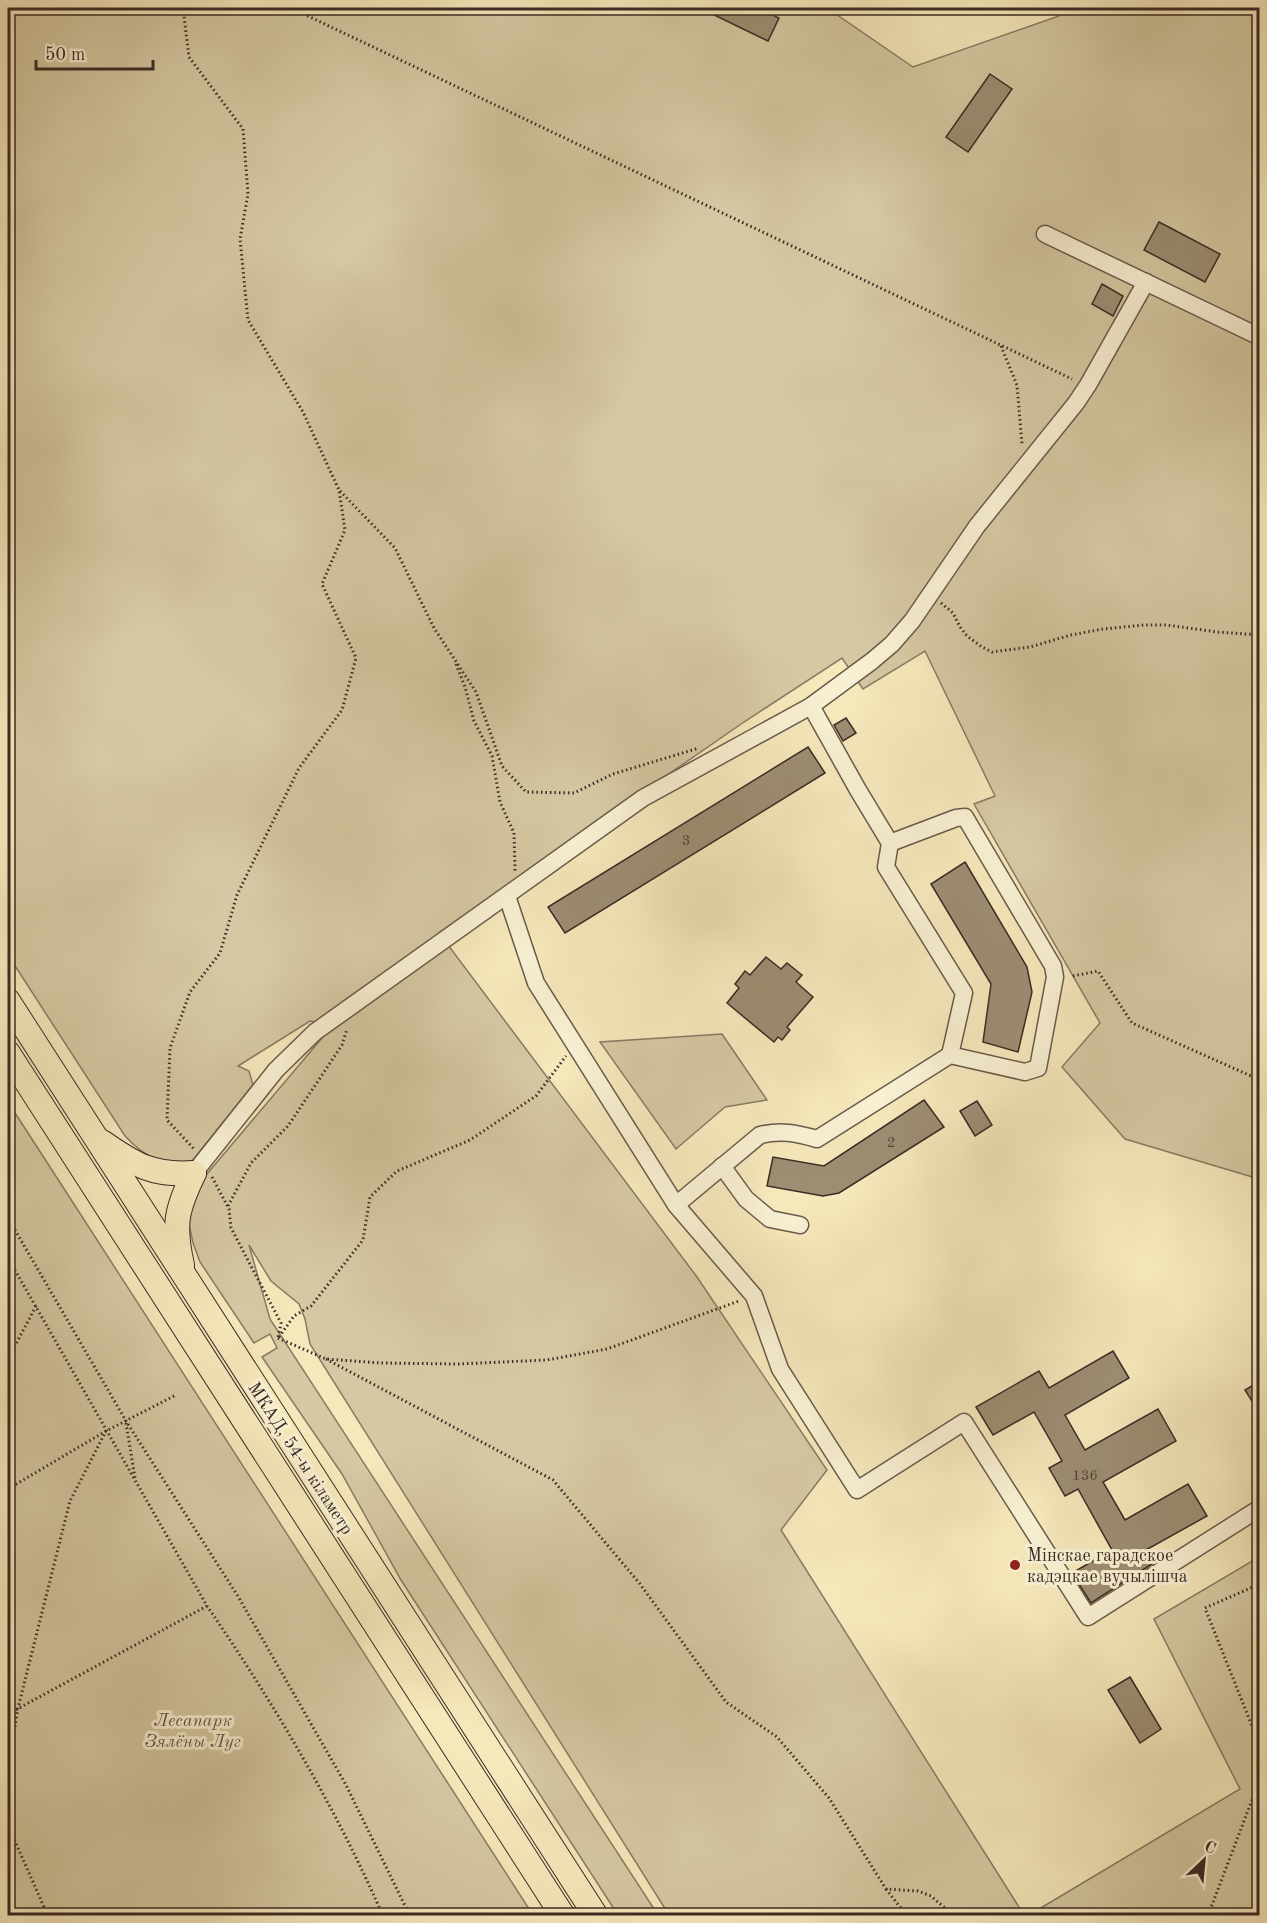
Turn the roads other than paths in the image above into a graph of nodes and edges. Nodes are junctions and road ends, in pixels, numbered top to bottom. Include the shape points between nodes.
1 (1045, 234) dead end
2 (1146, 282) junction
3 (1258, 336) edge
4 (811, 706) junction
5 (890, 843) junction
6 (513, 891) junction
7 (8, 1001) edge
8 (8, 1053) edge
9 (950, 1055) junction
10 (96, 1138) junction
11 (722, 1166) junction
12 (199, 1167) junction
13 (676, 1205) junction
14 (800, 1225) dead end
15 (186, 1279) junction
16 (1260, 1508) edge
17 (563, 1916) edge
18 (596, 1916) edge

1 - 2 street
2 - 3 street
2 - 4 street via 1076,403 977,526 912,621 872,661
4 - 5 street
4 - 6 street via 643,798
5 - 9 street via 886,867 964,993
5 - 9 street via 964,817 1053,966 1055,977 1038,1068 1025,1072
6 - 12 street via 315,1032 276,1070
6 - 13 street via 536,983
7 - 10 highway, МКАД, 54-ы кіламетр
8 - 17 highway, МКАД, 54-ы кіламетр
9 - 11 street via 817,1139 791,1131 760,1134
10 - 12 highway via 152,1171 172,1175
10 - 15 highway, МКАД, 54-ы кіламетр
11 - 13 street
11 - 14 street via 746,1199 770,1219
12 - 15 highway via 182,1198 176,1221 176,1240
13 - 16 street via 754,1296 780,1370 857,1490 964,1422 1088,1617
15 - 18 highway, МКАД, 54-ы кіламетр

